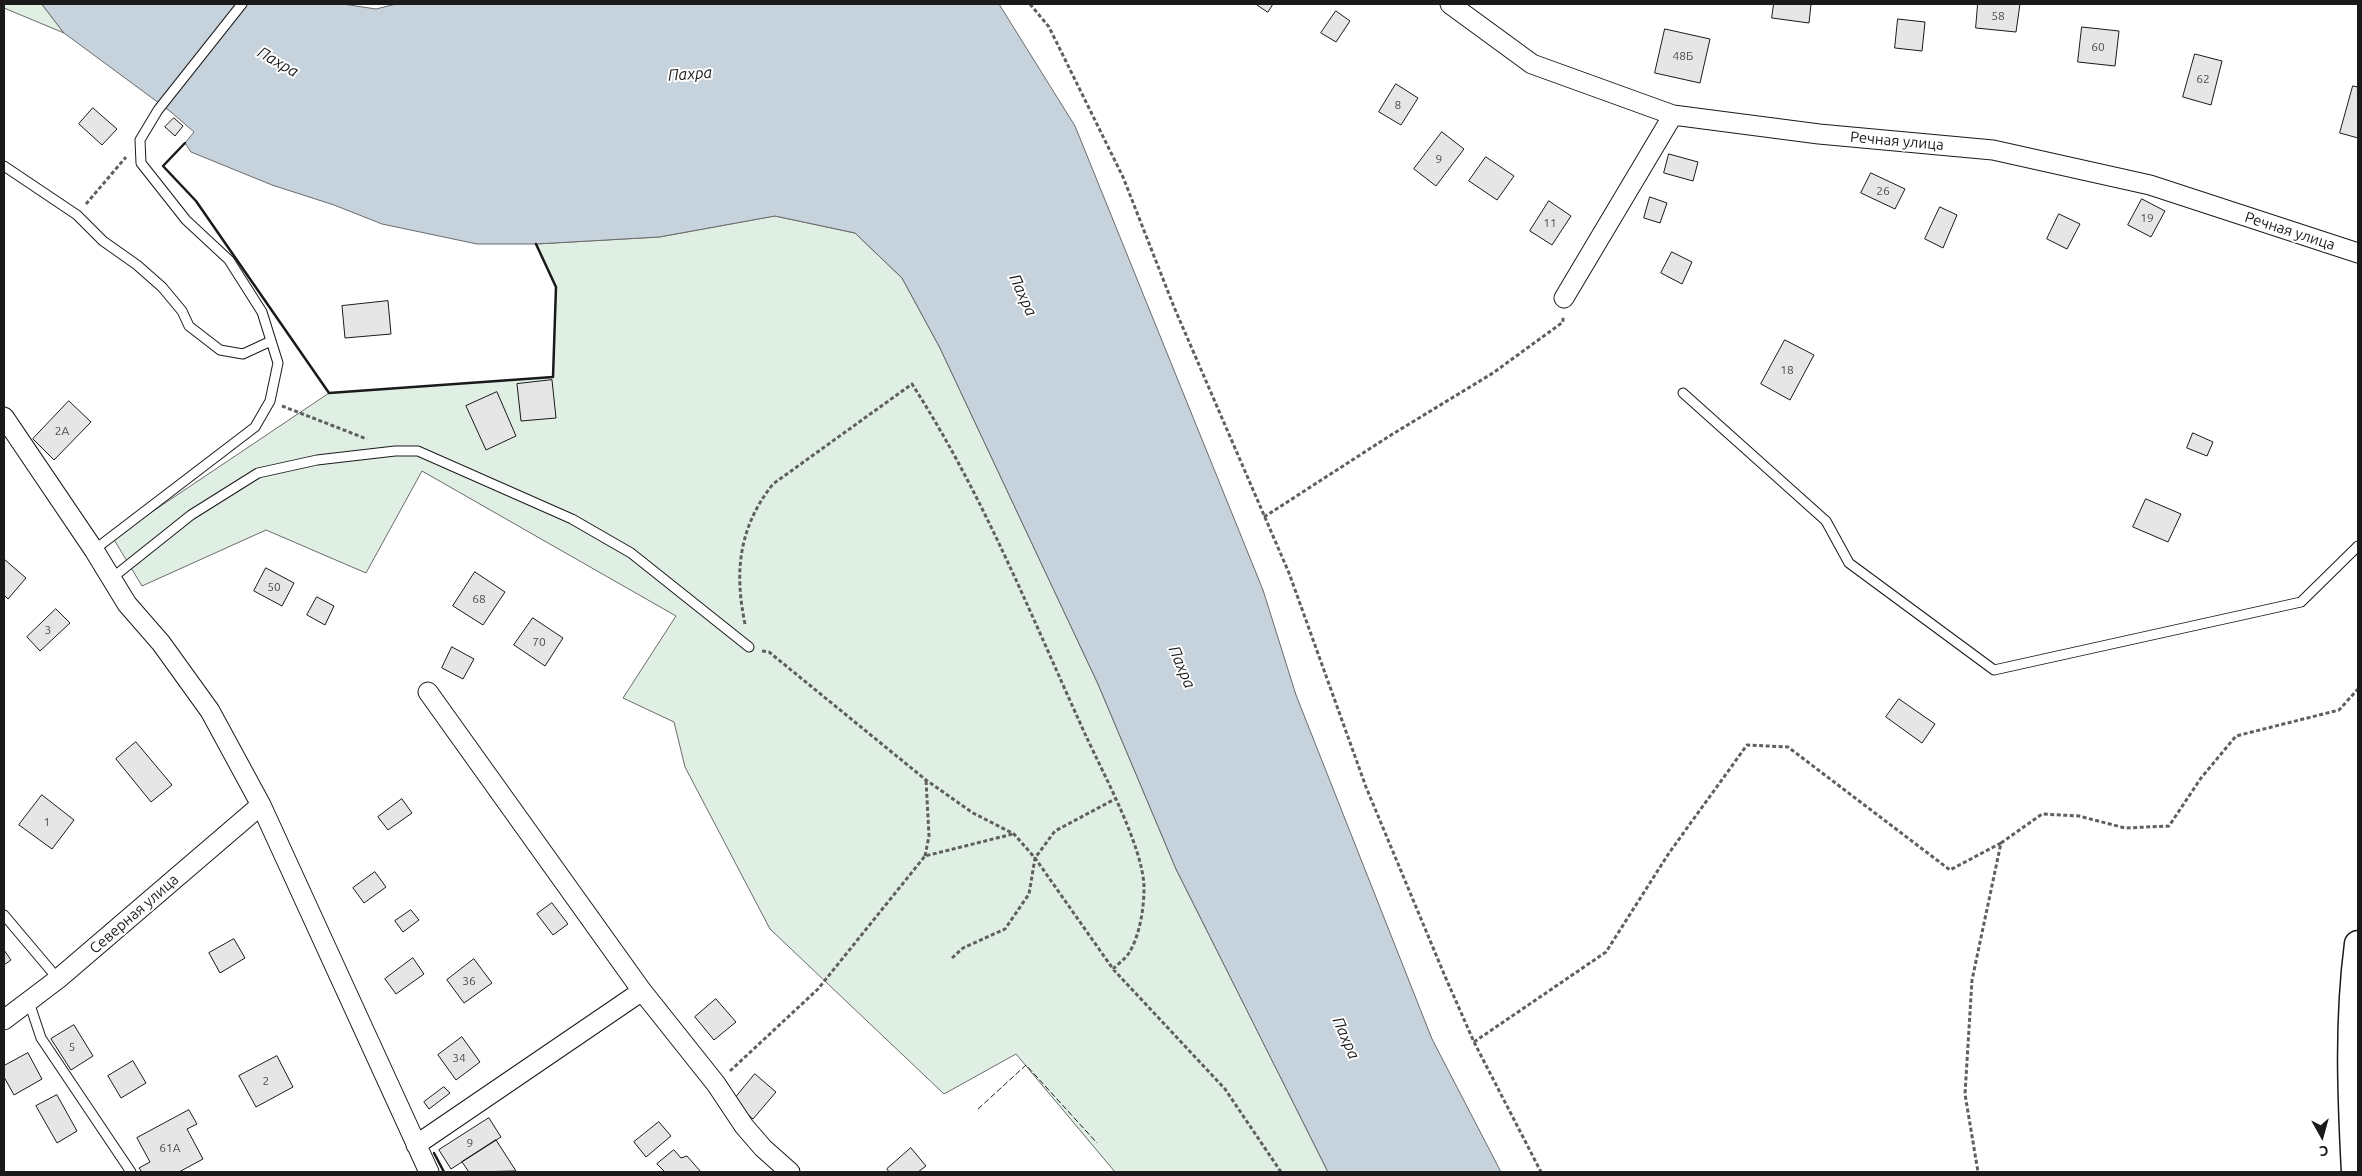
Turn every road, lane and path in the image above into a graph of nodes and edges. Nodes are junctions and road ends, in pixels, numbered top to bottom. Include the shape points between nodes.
1 (242, 4) edge
2 (1030, 4) edge
3 (1450, 4) edge
4 (1672, 115) junction
5 (140, 140) junction
6 (4, 166) edge
7 (77, 215) junction
8 (2358, 254) edge
9 (1564, 298) joint
10 (271, 341) junction
11 (1683, 393) dead end
12 (270, 401) junction
13 (4, 417) edge
14 (395, 451) junction
15 (1264, 517) junction
16 (2358, 546) edge
17 (94, 550) junction
18 (112, 578) junction
19 (749, 647) junction
20 (2358, 689) edge
21 (428, 692) dead end
22 (926, 780) junction
23 (1114, 799) junction
24 (261, 805) junction
25 (1014, 834) junction
26 (2001, 843) junction
27 (926, 856) junction
28 (1035, 858) junction
29 (4, 915) edge
30 (2358, 944) edge
31 (952, 958) dead end
32 (1113, 969) junction
33 (58, 979) junction
34 (642, 992) junction
35 (29, 1002) junction
36 (4, 1020) edge
37 (1474, 1042) junction
38 (716, 1084) junction
39 (416, 1145) junction
40 (131, 1172) edge
41 (429, 1172) edge
42 (790, 1172) edge
43 (1281, 1172) edge
44 (1541, 1172) edge
45 (1978, 1172) edge
46 (2355, 1172) edge

1 - 5 lane via 158,110
2 - 15 path via 1049,27 1123,177 1174,308
3 - 4 street, Речная улица via 1532,64
4 - 8 street, Речная улица via 1819,134 1993,150 2150,185
4 - 9 street
5 - 7 path
5 - 10 lane via 141,162 186,220 228,260 262,312
6 - 7 lane
7 - 10 lane via 103,241 162,288 182,311 189,326 220,350 243,354
9 - 15 path via 1563,322 1509,362
10 - 12 lane via 278,363
11 - 16 lane via 1826,521 1849,563 1994,670 2301,602
12 - 14 path
12 - 17 lane via 255,427
13 - 17 street
14 - 18 lane via 317,460 258,472 191,515
14 - 19 lane via 418,450 572,519 632,553
15 - 37 path via 1289,573 1366,787
17 - 18 street
18 - 24 street via 127,604 161,643 210,711
19 - 22 path via 769,652
19 - 23 path via 739,581 749,522 758,504 773,484 912,384 941,429 1004,555
20 - 26 path via 2339,710 2236,736 2201,778 2169,826 2125,828 2079,816 2042,814
21 - 34 street
22 - 25 path via 973,813
22 - 27 path via 929,836
23 - 28 path via 1055,831
23 - 32 path via 1139,859 1144,887 1136,938 1129,954
24 - 33 street, Северная улица
24 - 39 street
25 - 27 path
25 - 28 path
26 - 37 path via 1950,870 1788,747 1747,745 1668,853 1606,952
26 - 45 path via 1972,980 1965,1094
27 - 38 path via 818,989
28 - 31 path via 1030,894 1004,929 963,948
28 - 32 path
29 - 33 lane
30 - 46 main road via 2350,1077
32 - 43 path via 1225,1089
33 - 35 street, Северная улица
34 - 38 street
34 - 39 street
35 - 36 street, Северная улица
35 - 40 lane via 41,1038
37 - 44 path
38 - 42 street via 744,1126
39 - 41 street

